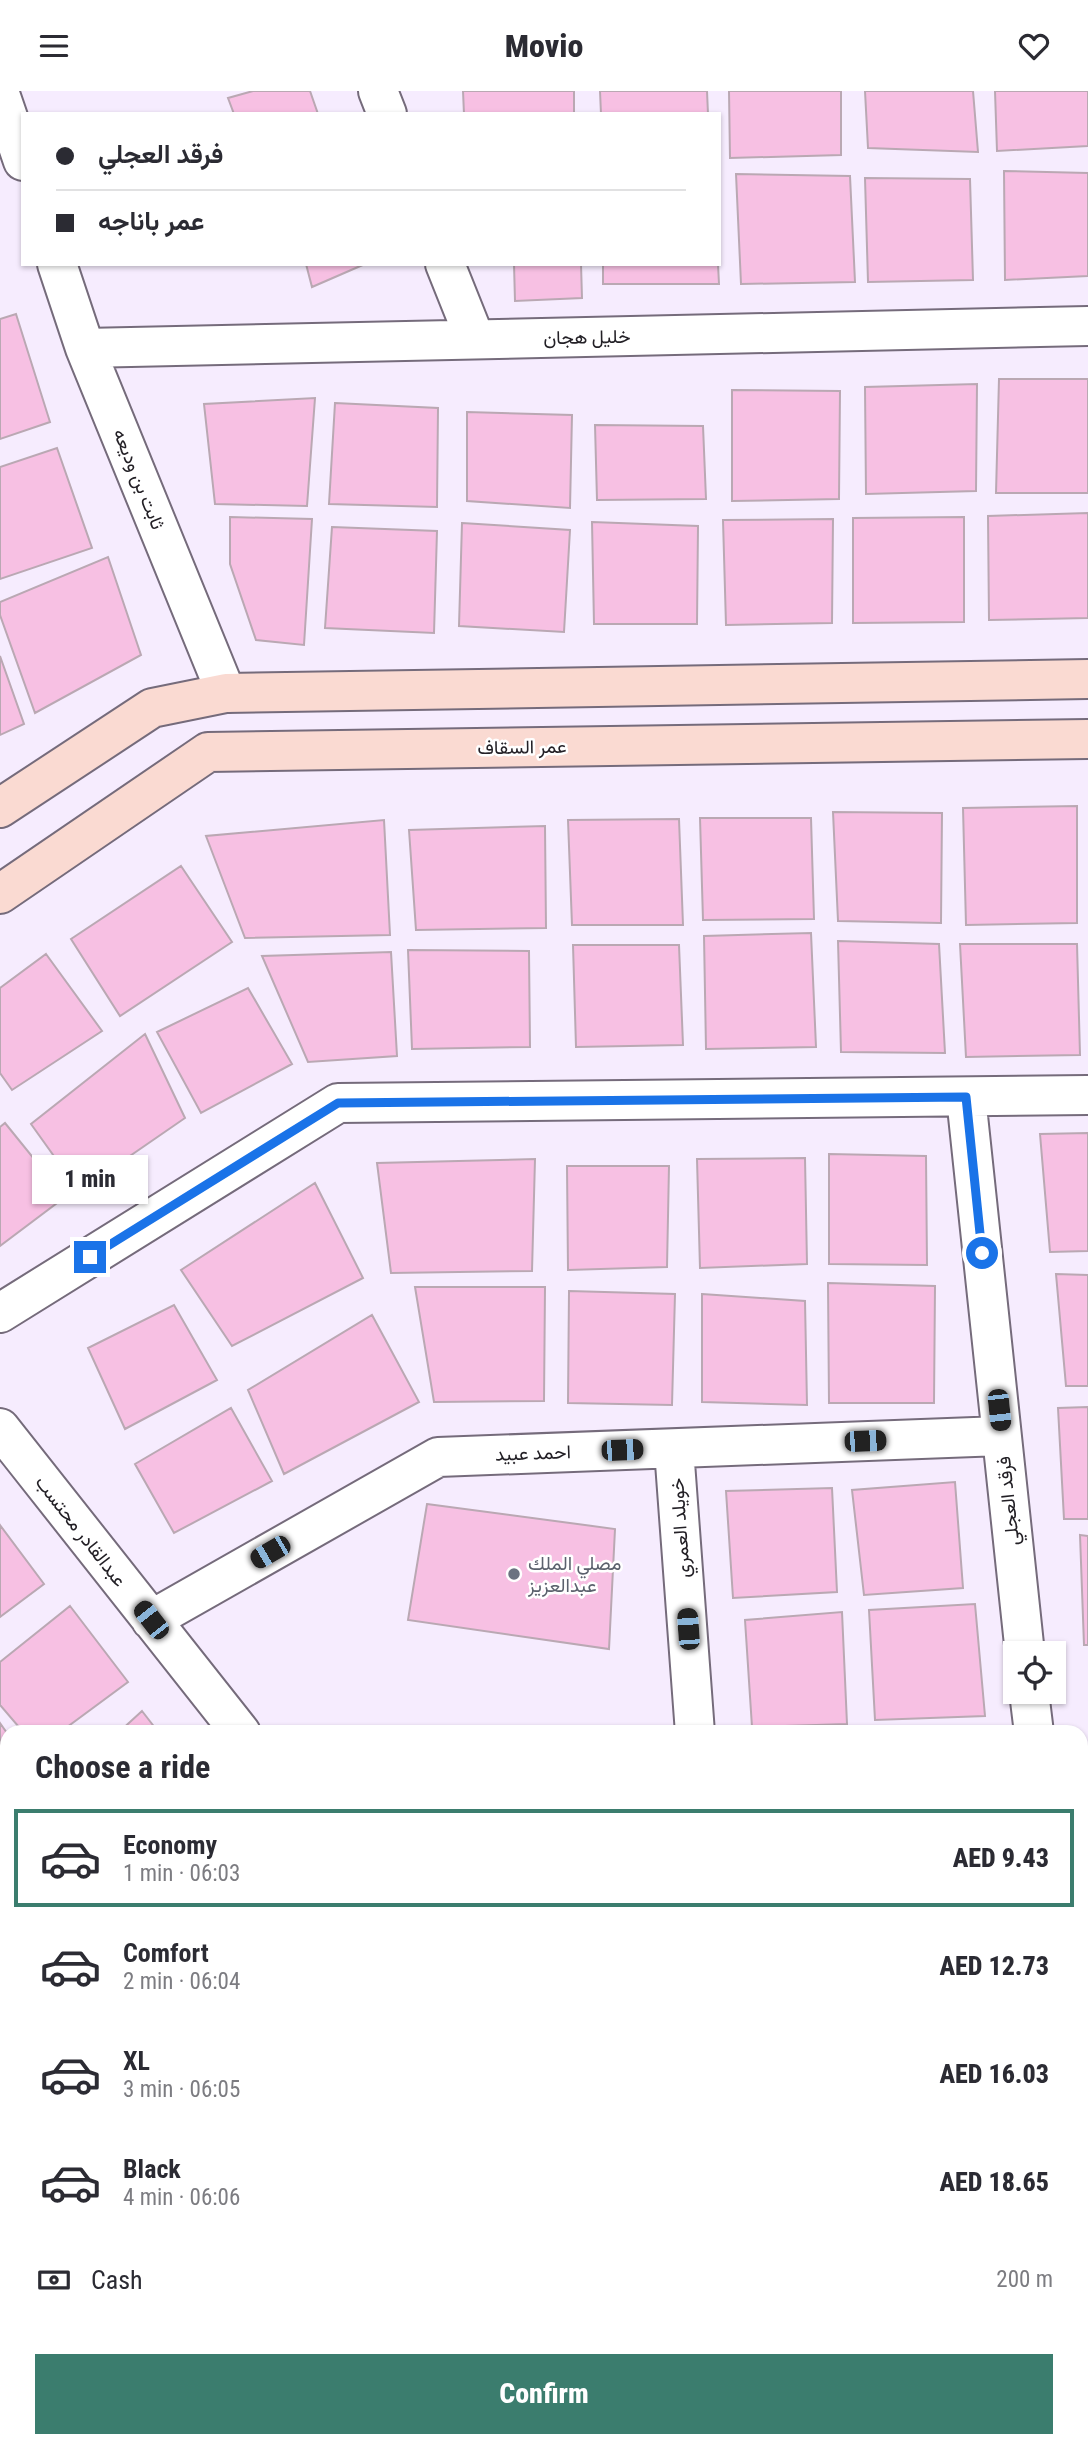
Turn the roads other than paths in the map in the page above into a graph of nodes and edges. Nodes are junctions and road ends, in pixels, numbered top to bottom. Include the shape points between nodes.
1 (378, 91) edge
2 (0, 93) edge
3 (386, 112) edge
4 (21, 155) edge
5 (58, 266) edge
6 (446, 266) edge
7 (1088, 326) edge
8 (474, 339) junction
9 (85, 348) junction
10 (1088, 678) edge
11 (226, 693) junction
12 (1088, 739) edge
13 (0, 808) edge
14 (0, 894) edge
15 (1088, 1095) edge
16 (966, 1097) junction
17 (0, 1313) edge
18 (0, 1429) edge
19 (1001, 1436) junction
20 (674, 1449) junction
21 (151, 1620) junction
22 (1024, 1641) edge
23 (1030, 1704) edge
24 (235, 1725) edge
25 (694, 1725) edge
26 (1033, 1725) edge

1 - 3 street
2 - 4 street
5 - 9 street, ثابت بن وديعه
6 - 8 street
7 - 8 street, خليل هجان
8 - 9 street, خليل هجان
9 - 11 street, ثابت بن وديعه
10 - 11 street
11 - 13 street via 152,708
12 - 14 street, عمر السقاف via 208,752
15 - 16 street
16 - 17 street via 338,1103
16 - 19 street, فرقد العجلي
18 - 21 street, عبدالقادر محتسب
19 - 20 street, احمد عبيد
19 - 22 street, فرقد العجلي
20 - 21 street, احمد عبيد via 438,1457
20 - 25 street, خويلد العمري
21 - 24 street, عبدالقادر محتسب
23 - 26 street

